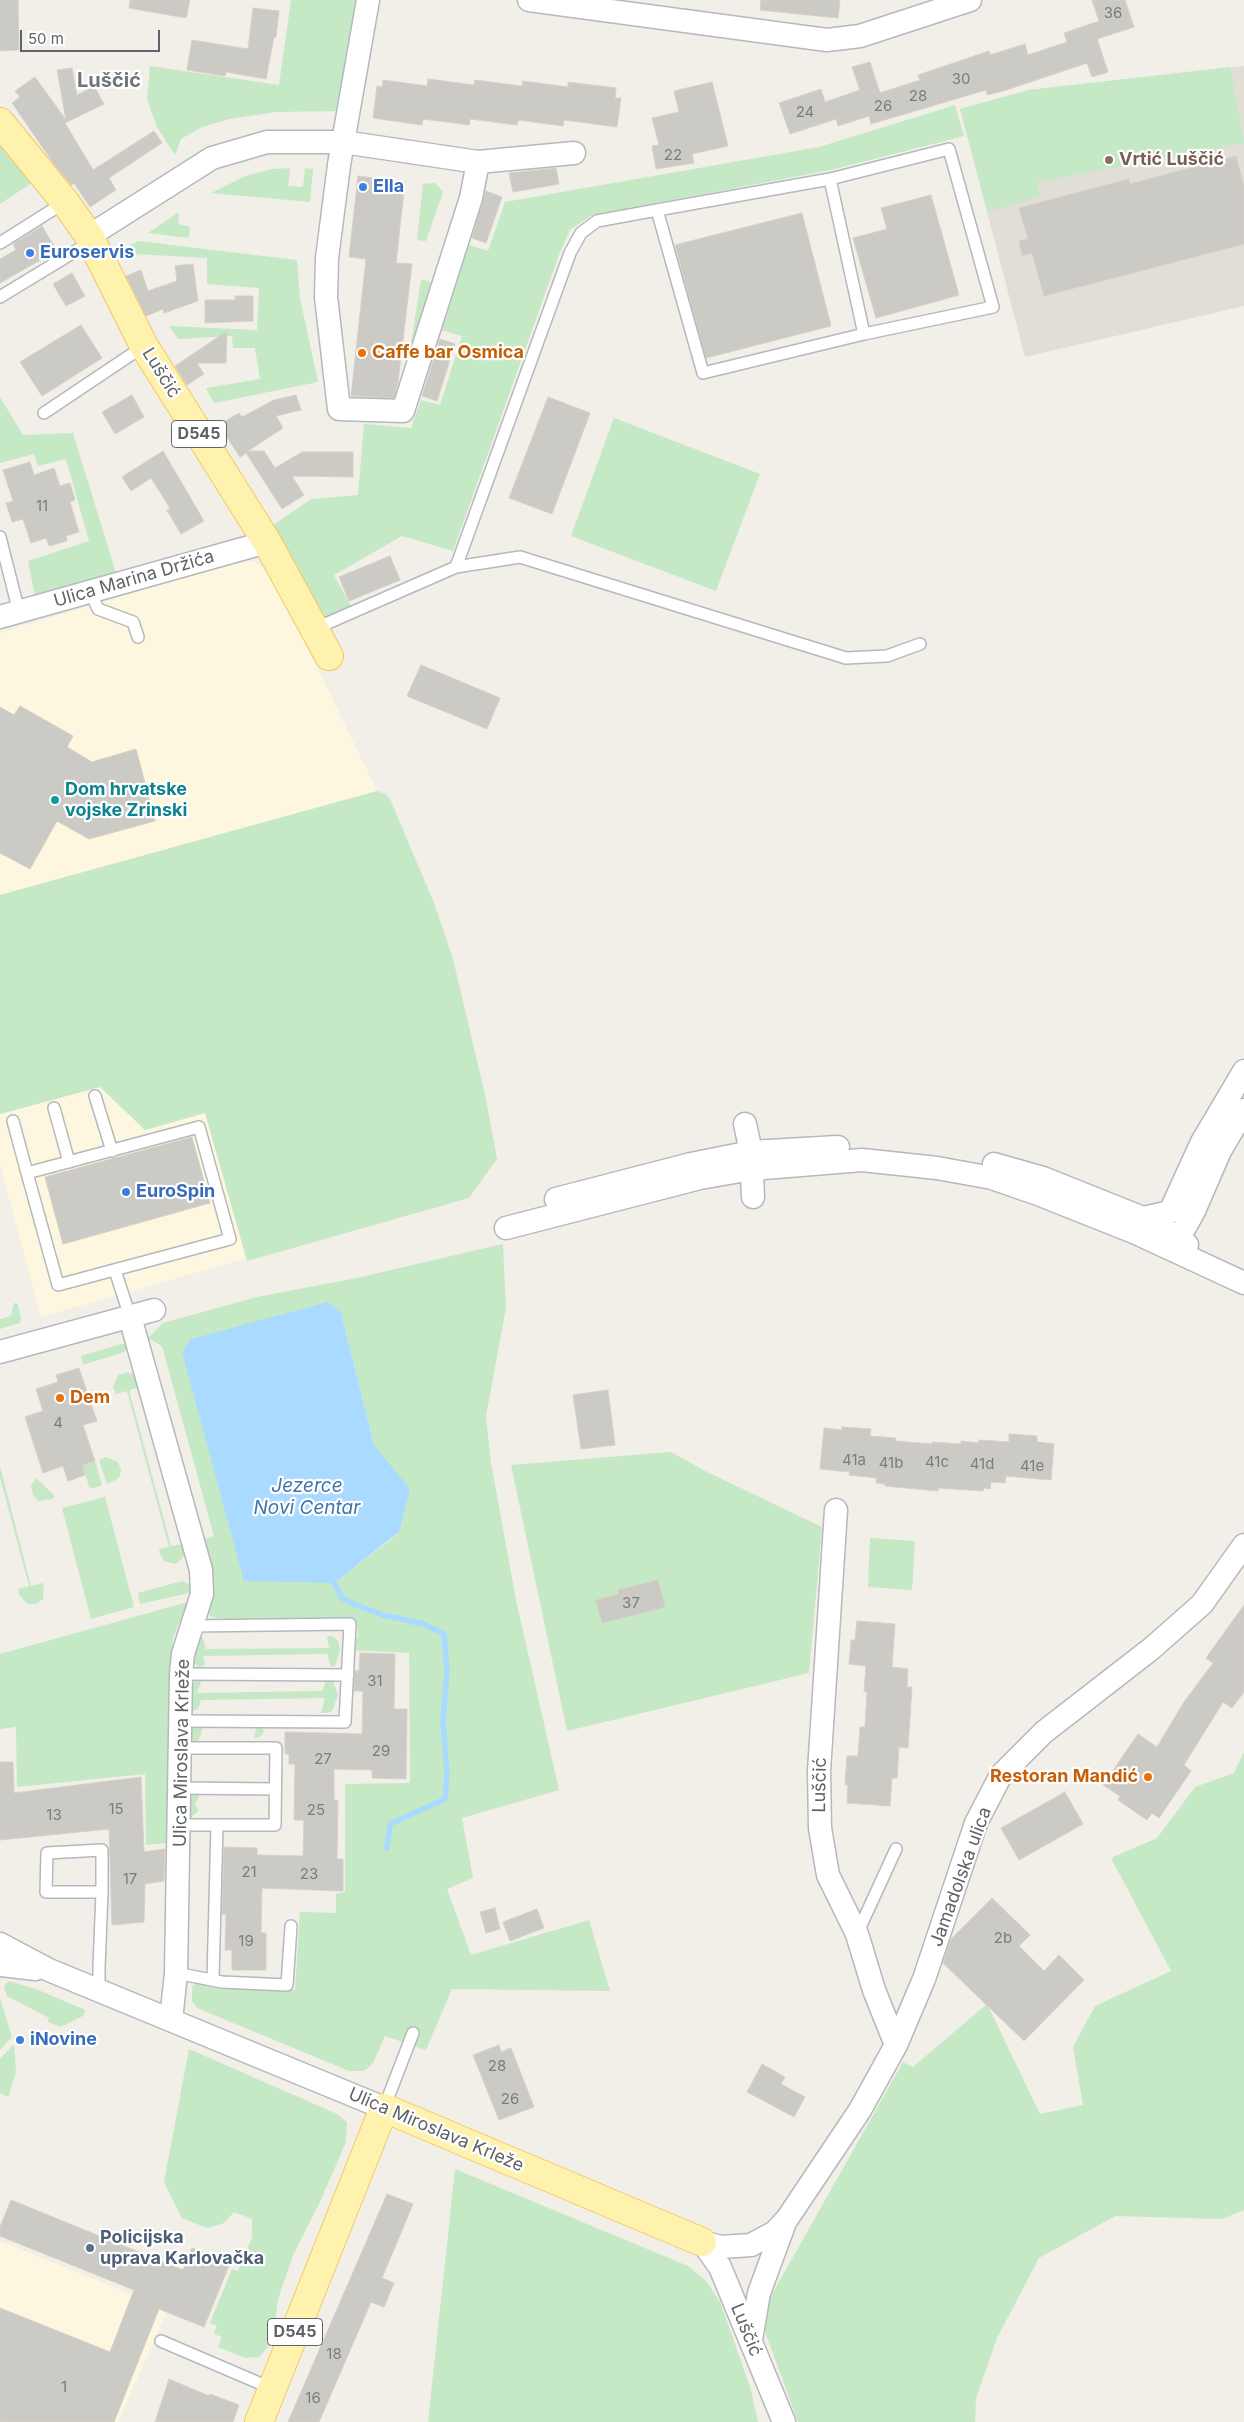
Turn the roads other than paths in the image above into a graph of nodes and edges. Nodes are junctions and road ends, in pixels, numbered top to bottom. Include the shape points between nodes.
1 (368, 0) edge
2 (529, 0) edge
3 (959, 2) edge
4 (609, 6) edge
5 (0, 122) edge
6 (343, 142) junction
7 (574, 153) dead end
8 (478, 162) junction
9 (830, 179) junction
10 (65, 202) junction
11 (657, 210) junction
12 (90, 239) junction
13 (0, 242) edge
14 (0, 297) edge
15 (864, 334) junction
16 (144, 346) junction
17 (44, 413) dead end
18 (0, 536) edge
19 (267, 542) junction
20 (456, 568) junction
21 (90, 591) junction
22 (10, 614) edge
23 (314, 629) junction
24 (138, 637) dead end
25 (920, 644) dead end
26 (329, 656) dead end
27 (1244, 1071) edge
28 (96, 1096) dead end
29 (54, 1108) dead end
30 (1244, 1110) edge
31 (13, 1121) dead end
32 (745, 1124) dead end
33 (112, 1151) junction
34 (752, 1160) junction
35 (69, 1162) junction
36 (27, 1173) junction
37 (753, 1196) dead end
38 (1170, 1212) junction
39 (1143, 1218) junction
40 (505, 1220) dead end
41 (1179, 1238) junction
42 (1157, 1243) junction
43 (1211, 1267) junction
44 (115, 1270) junction
45 (1244, 1283) edge
46 (154, 1310) dead end
47 (130, 1317) junction
48 (0, 1352) edge
49 (836, 1510) dead end
50 (1244, 1545) edge
51 (192, 1626) junction
52 (181, 1674) junction
53 (348, 1675) junction
54 (181, 1721) junction
55 (180, 1748) junction
56 (180, 1788) junction
57 (275, 1789) junction
58 (180, 1825) junction
59 (217, 1825) junction
60 (896, 1848) dead end
61 (102, 1892) junction
62 (291, 1926) dead end
63 (856, 1934) junction
64 (0, 1944) edge
65 (0, 1965) edge
66 (50, 1970) junction
67 (176, 1972) junction
68 (213, 1978) junction
69 (99, 1990) junction
70 (171, 2020) junction
71 (412, 2033) dead end
72 (896, 2045) junction
73 (384, 2108) junction
74 (787, 2219) junction
75 (702, 2242) junction
76 (161, 2341) dead end
77 (751, 2341) junction
78 (273, 2389) junction
79 (259, 2422) edge
80 (784, 2422) edge

1 - 6 street
2 - 4 street
3 - 4 street via 860,36 828,40
5 - 10 main road, Luščić / D545
6 - 8 street
6 - 8 street via 327,258 326,297 339,409 403,411 471,198
6 - 12 street via 268,142 212,158
7 - 8 street
9 - 11 lane
9 - 15 lane
9 - 15 lane via 949,149 993,307
10 - 12 main road, Luščić / D545
10 - 13 lane
11 - 15 lane via 703,373
11 - 20 lane via 597,221 581,233 570,253
12 - 14 lane
12 - 16 main road, Luščić / D545
16 - 17 lane
16 - 19 main road, Luščić / D545
18 - 22 lane
19 - 21 street, Ulica Marina Držića
19 - 23 main road, Luščić / D545
20 - 23 lane
20 - 25 lane via 520,557 846,658 887,656
21 - 22 street, Ulica Marina Držića
21 - 24 lane via 98,609 133,622
23 - 26 main road, Luščić / D545
27 - 38 street via 1202,1142
28 - 33 lane
29 - 35 lane
30 - 41 street via 1220,1151
31 - 36 lane
32 - 34 street
33 - 35 lane
33 - 44 lane via 199,1127 230,1239
34 - 37 street
34 - 39 street via 862,1147 938,1152 1043,1178
34 - 40 street via 700,1178
34 - 42 street via 862,1160 992,1178
35 - 36 lane
36 - 44 lane via 58,1285
38 - 39 street
38 - 41 street
39 - 41 street
41 - 42 street
41 - 43 street
42 - 43 street
43 - 45 street
44 - 47 lane
46 - 47 street
47 - 48 street
47 - 51 street, Ulica Miroslava Krleže via 201,1570 202,1594
49 - 63 street, Luščić via 819,1770 820,1828 828,1874
50 - 72 street, Jamadolska ulica via 1202,1604 1152,1650 1044,1732 1001,1775 976,1823 924,1979
51 - 52 street, Ulica Miroslava Krleže via 183,1654
51 - 53 lane via 350,1624
52 - 53 lane
52 - 54 street, Ulica Miroslava Krleže
53 - 54 lane via 345,1722
54 - 55 street, Ulica Miroslava Krleže
55 - 56 street, Ulica Miroslava Krleže
55 - 57 lane via 276,1748
56 - 57 lane
56 - 58 street, Ulica Miroslava Krleže
57 - 59 lane via 275,1825
58 - 59 lane
58 - 67 street, Ulica Miroslava Krleže
59 - 68 lane
60 - 63 lane
61 - 61 lane via 102,1850 48,1853 46,1892
61 - 69 lane
62 - 68 lane via 287,1984 222,1982
63 - 72 street, Luščić
64 - 66 street, Ulica Miroslava Krleže
65 - 66 street, Ulica Miroslava Krleže
66 - 69 street, Ulica Miroslava Krleže
67 - 68 lane
67 - 70 street, Ulica Miroslava Krleže
69 - 70 street, Ulica Miroslava Krleže
70 - 73 street, Ulica Miroslava Krleže
71 - 73 lane, D545
72 - 74 street, Jamadolska ulica via 860,2110
73 - 75 main road, Ulica Miroslava Krleže
73 - 78 main road, D545
74 - 75 street, Jamadolska ulica via 775,2232 751,2245 721,2247
74 - 77 street, Jamadolska ulica via 759,2293
75 - 77 street, Luščić via 720,2267
76 - 78 lane
77 - 80 street, Luščić
78 - 79 main road, D545

